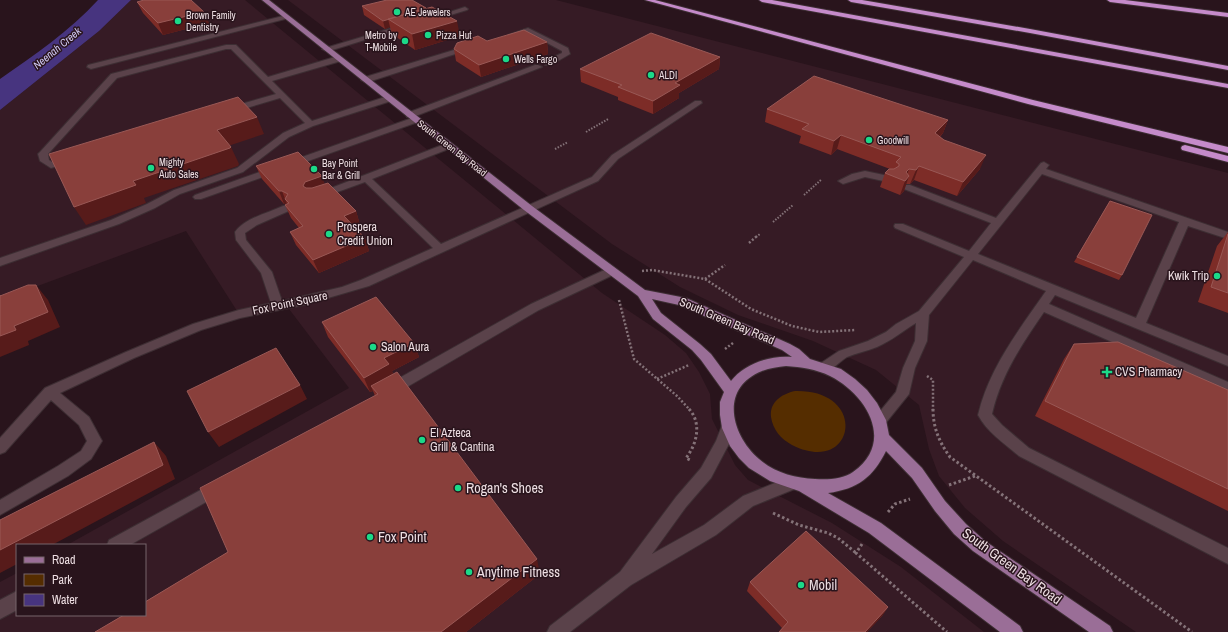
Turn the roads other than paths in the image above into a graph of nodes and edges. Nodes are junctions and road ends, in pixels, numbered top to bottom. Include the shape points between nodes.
1 (265, 0) edge
2 (648, 0) edge
3 (762, 0) edge
4 (851, 0) edge
5 (1110, 0) edge
6 (465, 9) dead end
7 (1228, 15) edge
8 (287, 17) junction
9 (420, 22) edge
10 (413, 24) edge
11 (506, 37) edge
12 (476, 46) edge
13 (326, 49) junction
14 (338, 59) junction
15 (548, 63) dead end
16 (538, 67) dead end
17 (91, 68) dead end
18 (1228, 68) edge
19 (267, 80) junction
20 (365, 80) junction
21 (1228, 86) edge
22 (281, 95) junction
23 (388, 99) junction
24 (698, 104) dead end
25 (220, 113) edge
26 (413, 118) junction
27 (1092, 118) junction
28 (310, 124) junction
29 (448, 146) junction
30 (1228, 150) edge
31 (77, 158) edge
32 (1228, 159) edge
33 (366, 178) junction
34 (888, 179) edge
35 (843, 181) dead end
36 (908, 187) edge
37 (198, 197) dead end
38 (314, 198) edge
39 (287, 208) edge
40 (528, 208) junction
41 (1185, 221) junction
42 (998, 222) junction
43 (899, 226) dead end
44 (1228, 236) edge
45 (440, 249) junction
46 (971, 256) junction
47 (0, 262) edge
48 (611, 271) junction
49 (1052, 289) junction
50 (642, 293) junction
51 (278, 306) junction
52 (1042, 306) junction
53 (923, 314) junction
54 (1139, 325) junction
55 (1228, 361) edge
56 (806, 363) junction
57 (823, 368) junction
58 (1228, 388) edge
59 (730, 391) junction
60 (50, 392) junction
61 (380, 396) edge
62 (879, 421) junction
63 (728, 427) junction
64 (882, 437) junction
65 (0, 448) edge
66 (230, 481) edge
67 (797, 484) junction
68 (0, 508) edge
69 (117, 544) edge
70 (1228, 556) edge
71 (625, 579) junction
72 (16, 601) edge
73 (0, 610) edge
74 (556, 632) edge
75 (1014, 632) edge
76 (1104, 632) edge

1 - 8 main road, South Green Bay Road
2 - 27 highway
3 - 21 highway
4 - 18 highway
5 - 7 highway
6 - 9 street
8 - 13 main road, South Green Bay Road
8 - 17 street
10 - 13 street
11 - 15 street via 528,30 565,50 566,54
12 - 20 street
13 - 14 main road, South Green Bay Road
14 - 19 street
14 - 20 main road, South Green Bay Road
16 - 26 street
19 - 22 street
19 - 31 street via 233,47 114,76 43,154 45,161 51,165
20 - 23 main road, South Green Bay Road
22 - 25 street
22 - 28 street
23 - 26 main road, South Green Bay Road
23 - 28 street
24 - 40 street, Fox Point Square via 615,157 595,179
26 - 29 main road, South Green Bay Road
26 - 37 street
27 - 30 highway
27 - 32 highway via 1135,136
28 - 47 street via 286,135 240,170 177,192 115,222
29 - 33 street
29 - 40 main road, South Green Bay Road
33 - 38 street
33 - 45 street
34 - 35 street via 860,173
36 - 42 street
39 - 51 street via 253,223 240,232 241,240 266,272
40 - 45 street, Fox Point Square
40 - 48 main road, South Green Bay Road
41 - 42 street via 1042,167
41 - 44 street
41 - 54 street
42 - 46 street
43 - 46 street
45 - 51 street, Fox Point Square via 365,283
46 - 49 street
46 - 53 street
48 - 50 main road, South Green Bay Road
48 - 61 street via 535,307
49 - 52 street
49 - 54 street
50 - 56 main road, South Green Bay Road via 682,301 786,347
50 - 59 main road, South Green Bay Road via 658,316 706,357
51 - 60 street, Fox Point Square via 239,314 197,327
52 - 58 street
52 - 70 street via 998,375 985,414 997,429 1024,452
53 - 57 street via 890,335 843,354
53 - 62 street via 921,341 908,368 902,394
54 - 55 street
56 - 57 main road
56 - 59 main road via 786,361 754,369
57 - 62 main road via 854,386 870,402
59 - 63 main road via 726,414
60 - 65 street
60 - 68 street via 84,420 95,441 86,455
62 - 64 main road
63 - 67 main road via 738,447 755,464 770,474
63 - 71 street via 706,473 680,502
64 - 67 main road via 880,452 869,468 852,481 828,487
64 - 76 main road, South Green Bay Road via 917,473 940,506 979,546
66 - 69 street
67 - 71 street via 748,501 710,530
67 - 75 main road via 875,528
71 - 74 street
72 - 73 street

